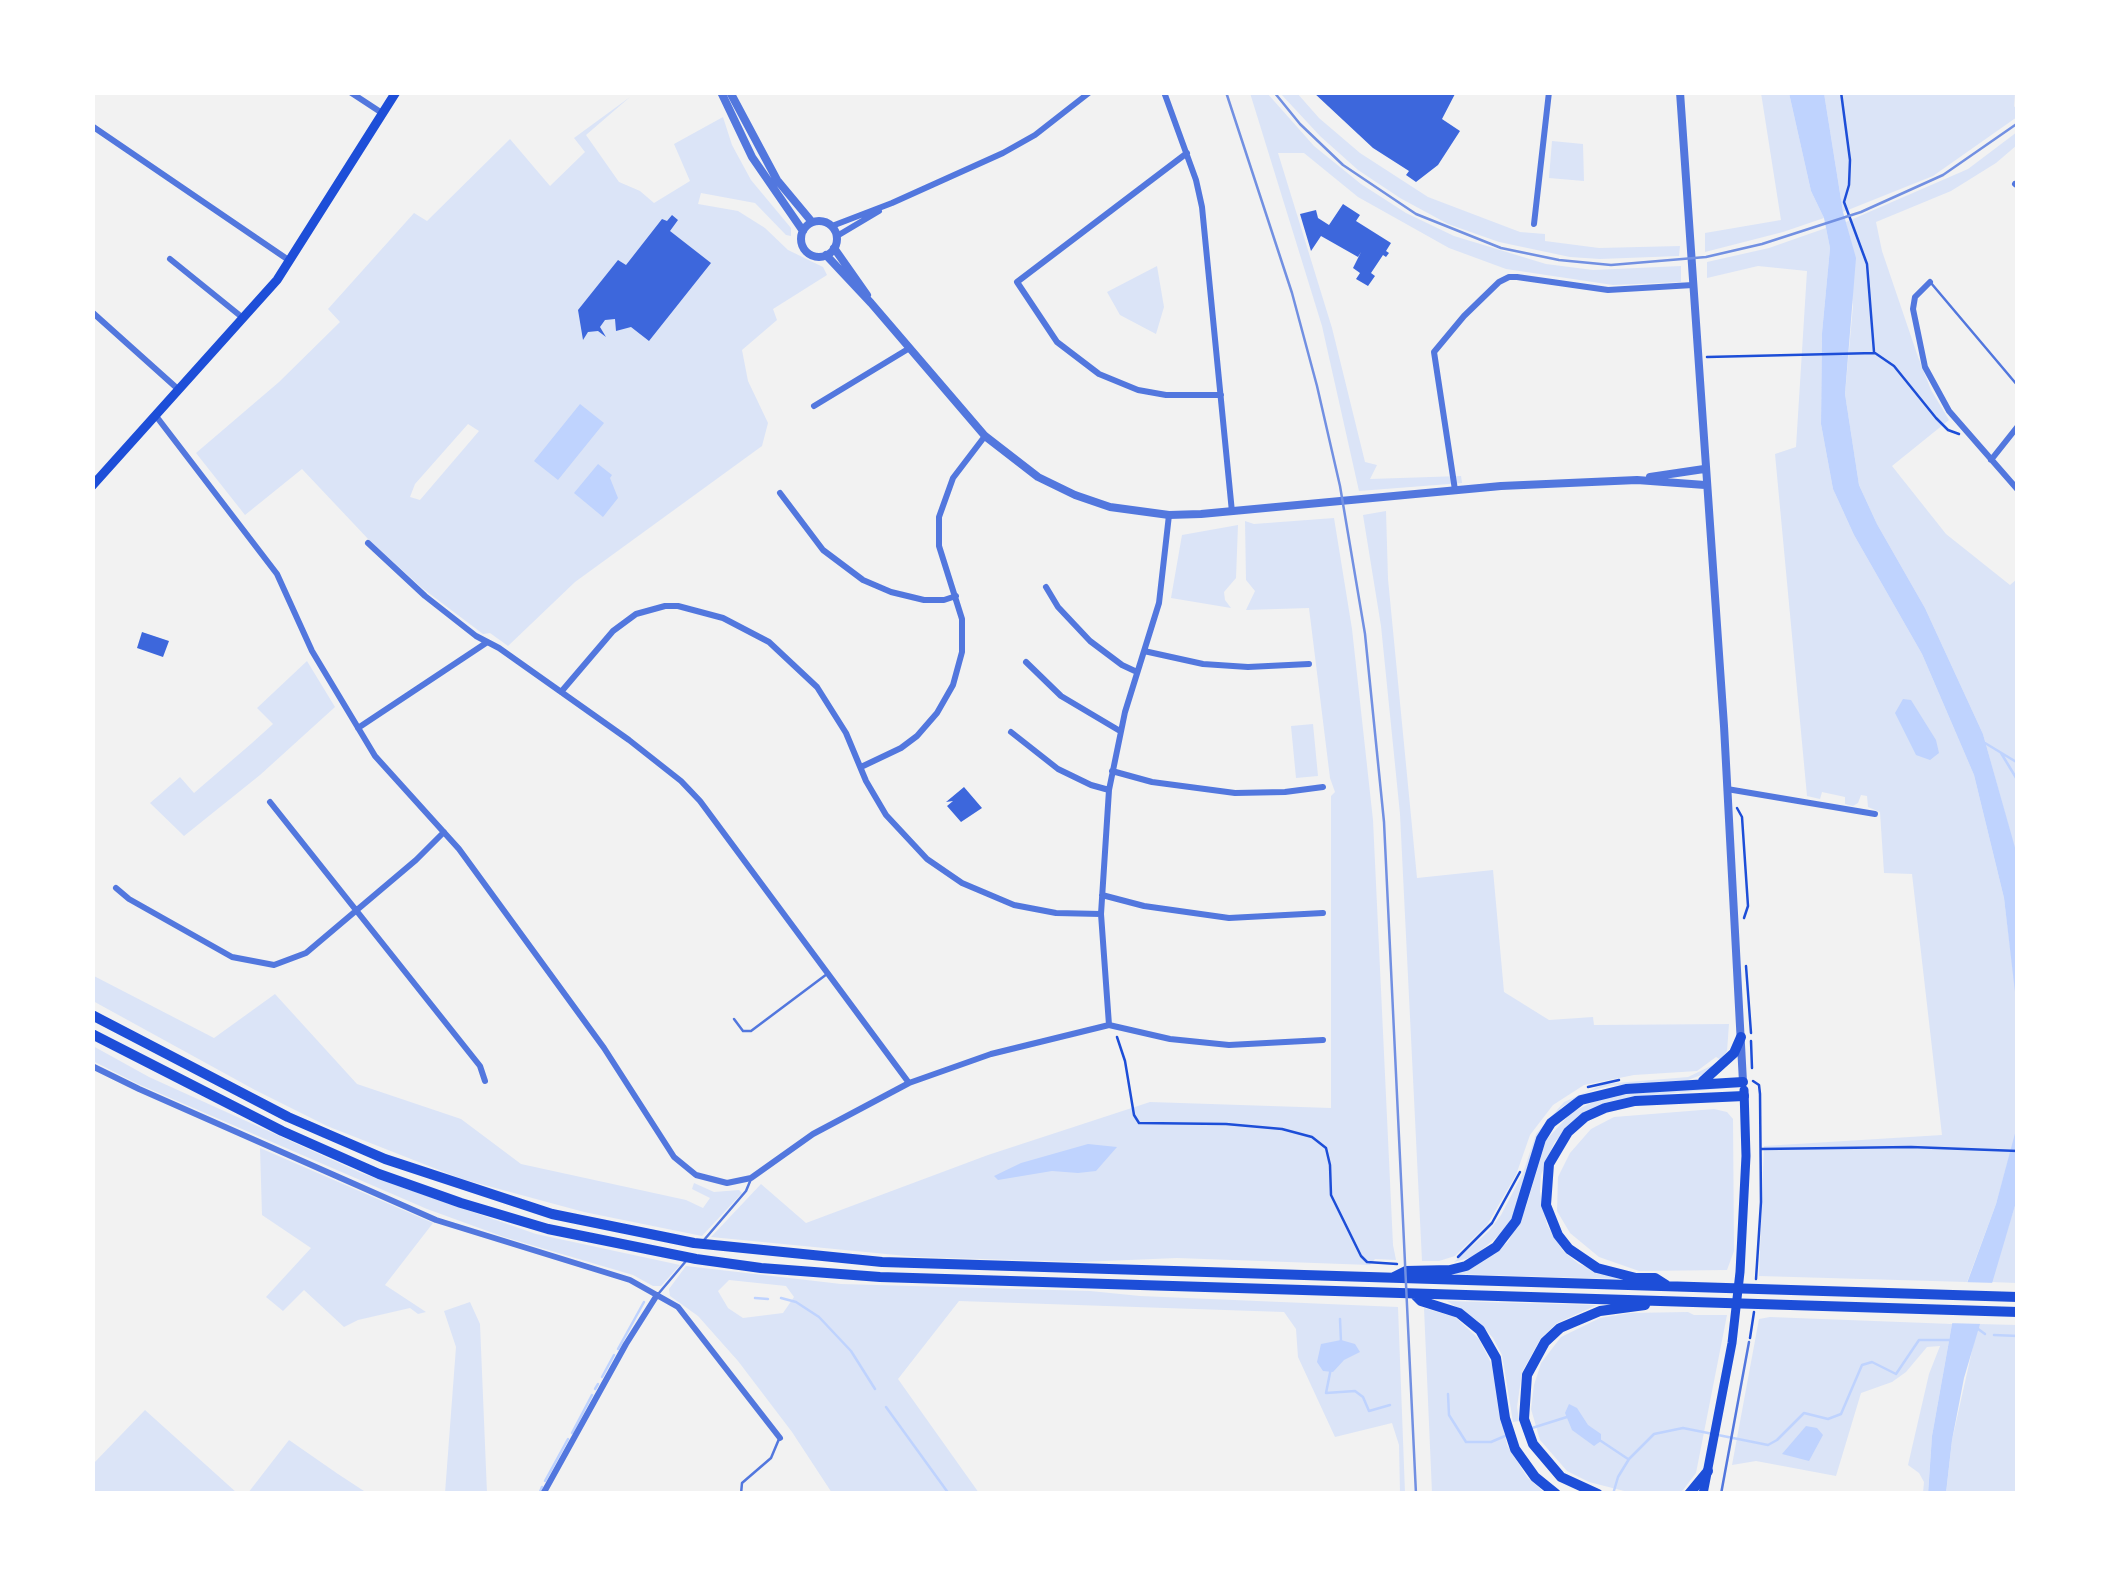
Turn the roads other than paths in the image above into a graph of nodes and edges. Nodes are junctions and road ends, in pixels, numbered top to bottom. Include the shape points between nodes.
1 (350, 92) edge
2 (396, 92) edge
3 (721, 92) edge
4 (730, 92) edge
5 (1090, 92) edge
6 (1164, 92) edge
7 (1549, 92) edge
8 (1680, 92) edge
9 (383, 114) junction
10 (92, 126) edge
11 (1187, 153) junction
12 (892, 203) junction
13 (812, 222) junction
14 (1534, 224) dead end
15 (832, 226) junction
16 (803, 231) junction
17 (837, 236) junction
18 (834, 248) junction
19 (826, 255) junction
20 (170, 259) dead end
21 (291, 262) junction
22 (1930, 282) joint
23 (1693, 284) junction
24 (872, 303) junction
25 (92, 312) edge
26 (244, 319) junction
27 (908, 349) junction
28 (2018, 386) edge
29 (179, 390) junction
30 (1221, 395) junction
31 (814, 406) dead end
32 (156, 416) junction
33 (2018, 426) edge
34 (985, 436) junction
35 (1991, 460) junction
36 (1704, 469) junction
37 (1637, 480) junction
38 (1705, 485) junction
39 (92, 486) edge
40 (1455, 490) junction
41 (2018, 490) edge
42 (780, 493) dead end
43 (1232, 512) junction
44 (1169, 515) junction
45 (368, 542) dead end
46 (1046, 588) dead end
47 (956, 596) junction
48 (486, 644) junction
49 (1144, 651) junction
50 (1026, 662) dead end
51 (1309, 664) dead end
52 (1137, 672) junction
53 (560, 692) junction
54 (358, 728) junction
55 (1011, 732) dead end
56 (1120, 732) junction
57 (860, 767) junction
58 (1112, 771) junction
59 (1323, 786) dead end
60 (1728, 789) junction
61 (1110, 790) junction
62 (270, 802) dead end
63 (1876, 814) dead end
64 (444, 832) junction
65 (116, 888) dead end
66 (1102, 895) junction
67 (357, 910) junction
68 (1324, 913) dead end
69 (1101, 914) junction
70 (828, 974) junction
71 (92, 1015) edge
72 (734, 1018) dead end
73 (1109, 1025) junction
74 (92, 1034) edge
75 (1740, 1037) junction
76 (1322, 1040) dead end
77 (92, 1066) edge
78 (485, 1080) dead end
79 (1700, 1082) junction
80 (1743, 1082) junction
81 (909, 1083) junction
82 (1744, 1096) junction
83 (751, 1178) junction
84 (1432, 1275) junction
85 (1667, 1286) junction
86 (658, 1295) junction
87 (2018, 1296) edge
88 (1432, 1299) junction
89 (1661, 1301) junction
90 (2018, 1312) edge
91 (1750, 1342) road end
92 (780, 1438) joint
93 (1708, 1471) junction
94 (543, 1494) edge
95 (740, 1494) edge
96 (1556, 1494) edge
97 (1598, 1494) edge
98 (1689, 1494) edge
99 (1703, 1494) edge
100 (1722, 1494) edge

1 - 9 street
2 - 9 main road
3 - 16 street via 752,157
4 - 13 street via 778,180
5 - 12 street via 1003,154
6 - 11 street
7 - 14 street
8 - 23 street
9 - 21 main road
10 - 21 street
11 - 30 street via 1207,244
11 - 30 street via 1016,282 1057,342 1098,374 1166,395
12 - 15 street
12 - 17 street
13 - 15 street
13 - 16 street
15 - 17 street
16 - 19 street via 807,252
17 - 18 street
18 - 19 street
18 - 24 street
19 - 24 street
20 - 26 street
21 - 26 main road
22 - 28 lane
22 - 35 street via 1915,297 1920,350 1936,390
23 - 36 street
23 - 40 street via 1608,290 1518,277 1498,282 1434,352
24 - 27 street
25 - 29 street
26 - 29 main road
27 - 31 street
27 - 34 street
29 - 32 main road
30 - 43 street
32 - 39 main road
32 - 54 street via 277,574
33 - 35 street
34 - 44 street via 1021,466 1075,495
34 - 47 street via 953,478 939,517 939,546
35 - 41 street
36 - 37 street
36 - 38 street
37 - 38 street
37 - 40 street
38 - 60 street
40 - 43 street
42 - 47 street via 823,550 863,580 924,600
43 - 44 street
44 - 49 street via 1159,603
45 - 48 street
46 - 52 street via 1090,642
47 - 57 street via 963,638 945,700 917,736
48 - 53 street
48 - 54 street
49 - 51 street via 1203,664
49 - 52 street
50 - 56 street via 1061,696
52 - 56 street
53 - 57 street via 624,621 665,606 696,609 746,628 797,666 831,705
53 - 70 street via 700,800
54 - 64 street
55 - 61 street via 1058,769
56 - 58 street
57 - 69 street via 896,829 945,873 1014,906
58 - 59 street via 1219,792
58 - 61 street
60 - 63 street
60 - 75 street
61 - 66 street
62 - 67 street
64 - 67 street
64 - 83 street via 574,1005 674,1157 707,1180
65 - 67 street via 232,957 260,965 306,953
66 - 68 street via 1229,918
66 - 69 street
67 - 78 street
69 - 73 street
70 - 72 lane via 752,1031 743,1031
70 - 81 street
71 - 84 highway via 236,1092 385,1160 552,1214 694,1244 882,1262
73 - 76 street via 1228,1046
73 - 81 street via 991,1054
74 - 88 highway via 379,1174 548,1228 682,1257 880,1277
75 - 79 highway via 1723,1066
75 - 80 street
77 - 86 street via 436,1220 630,1280
79 - 80 highway
79 - 84 highway via 1599,1093 1564,1111 1541,1139 1524,1202 1507,1235 1466,1266
80 - 82 main road
81 - 83 street via 813,1134
82 - 85 highway via 1605,1108 1568,1132 1549,1164 1546,1204 1569,1249 1596,1268
82 - 93 main road via 1740,1272
83 - 86 lane
84 - 85 highway
85 - 87 highway
86 - 92 street via 692,1322
86 - 94 street
88 - 89 highway
88 - 96 highway via 1490,1343 1510,1434 1523,1462
89 - 90 highway
89 - 97 highway via 1580,1317 1545,1342 1526,1375 1527,1429 1550,1468
91 - 100 lane
92 - 95 lane via 772,1458 742,1483
93 - 98 highway
93 - 99 main road

